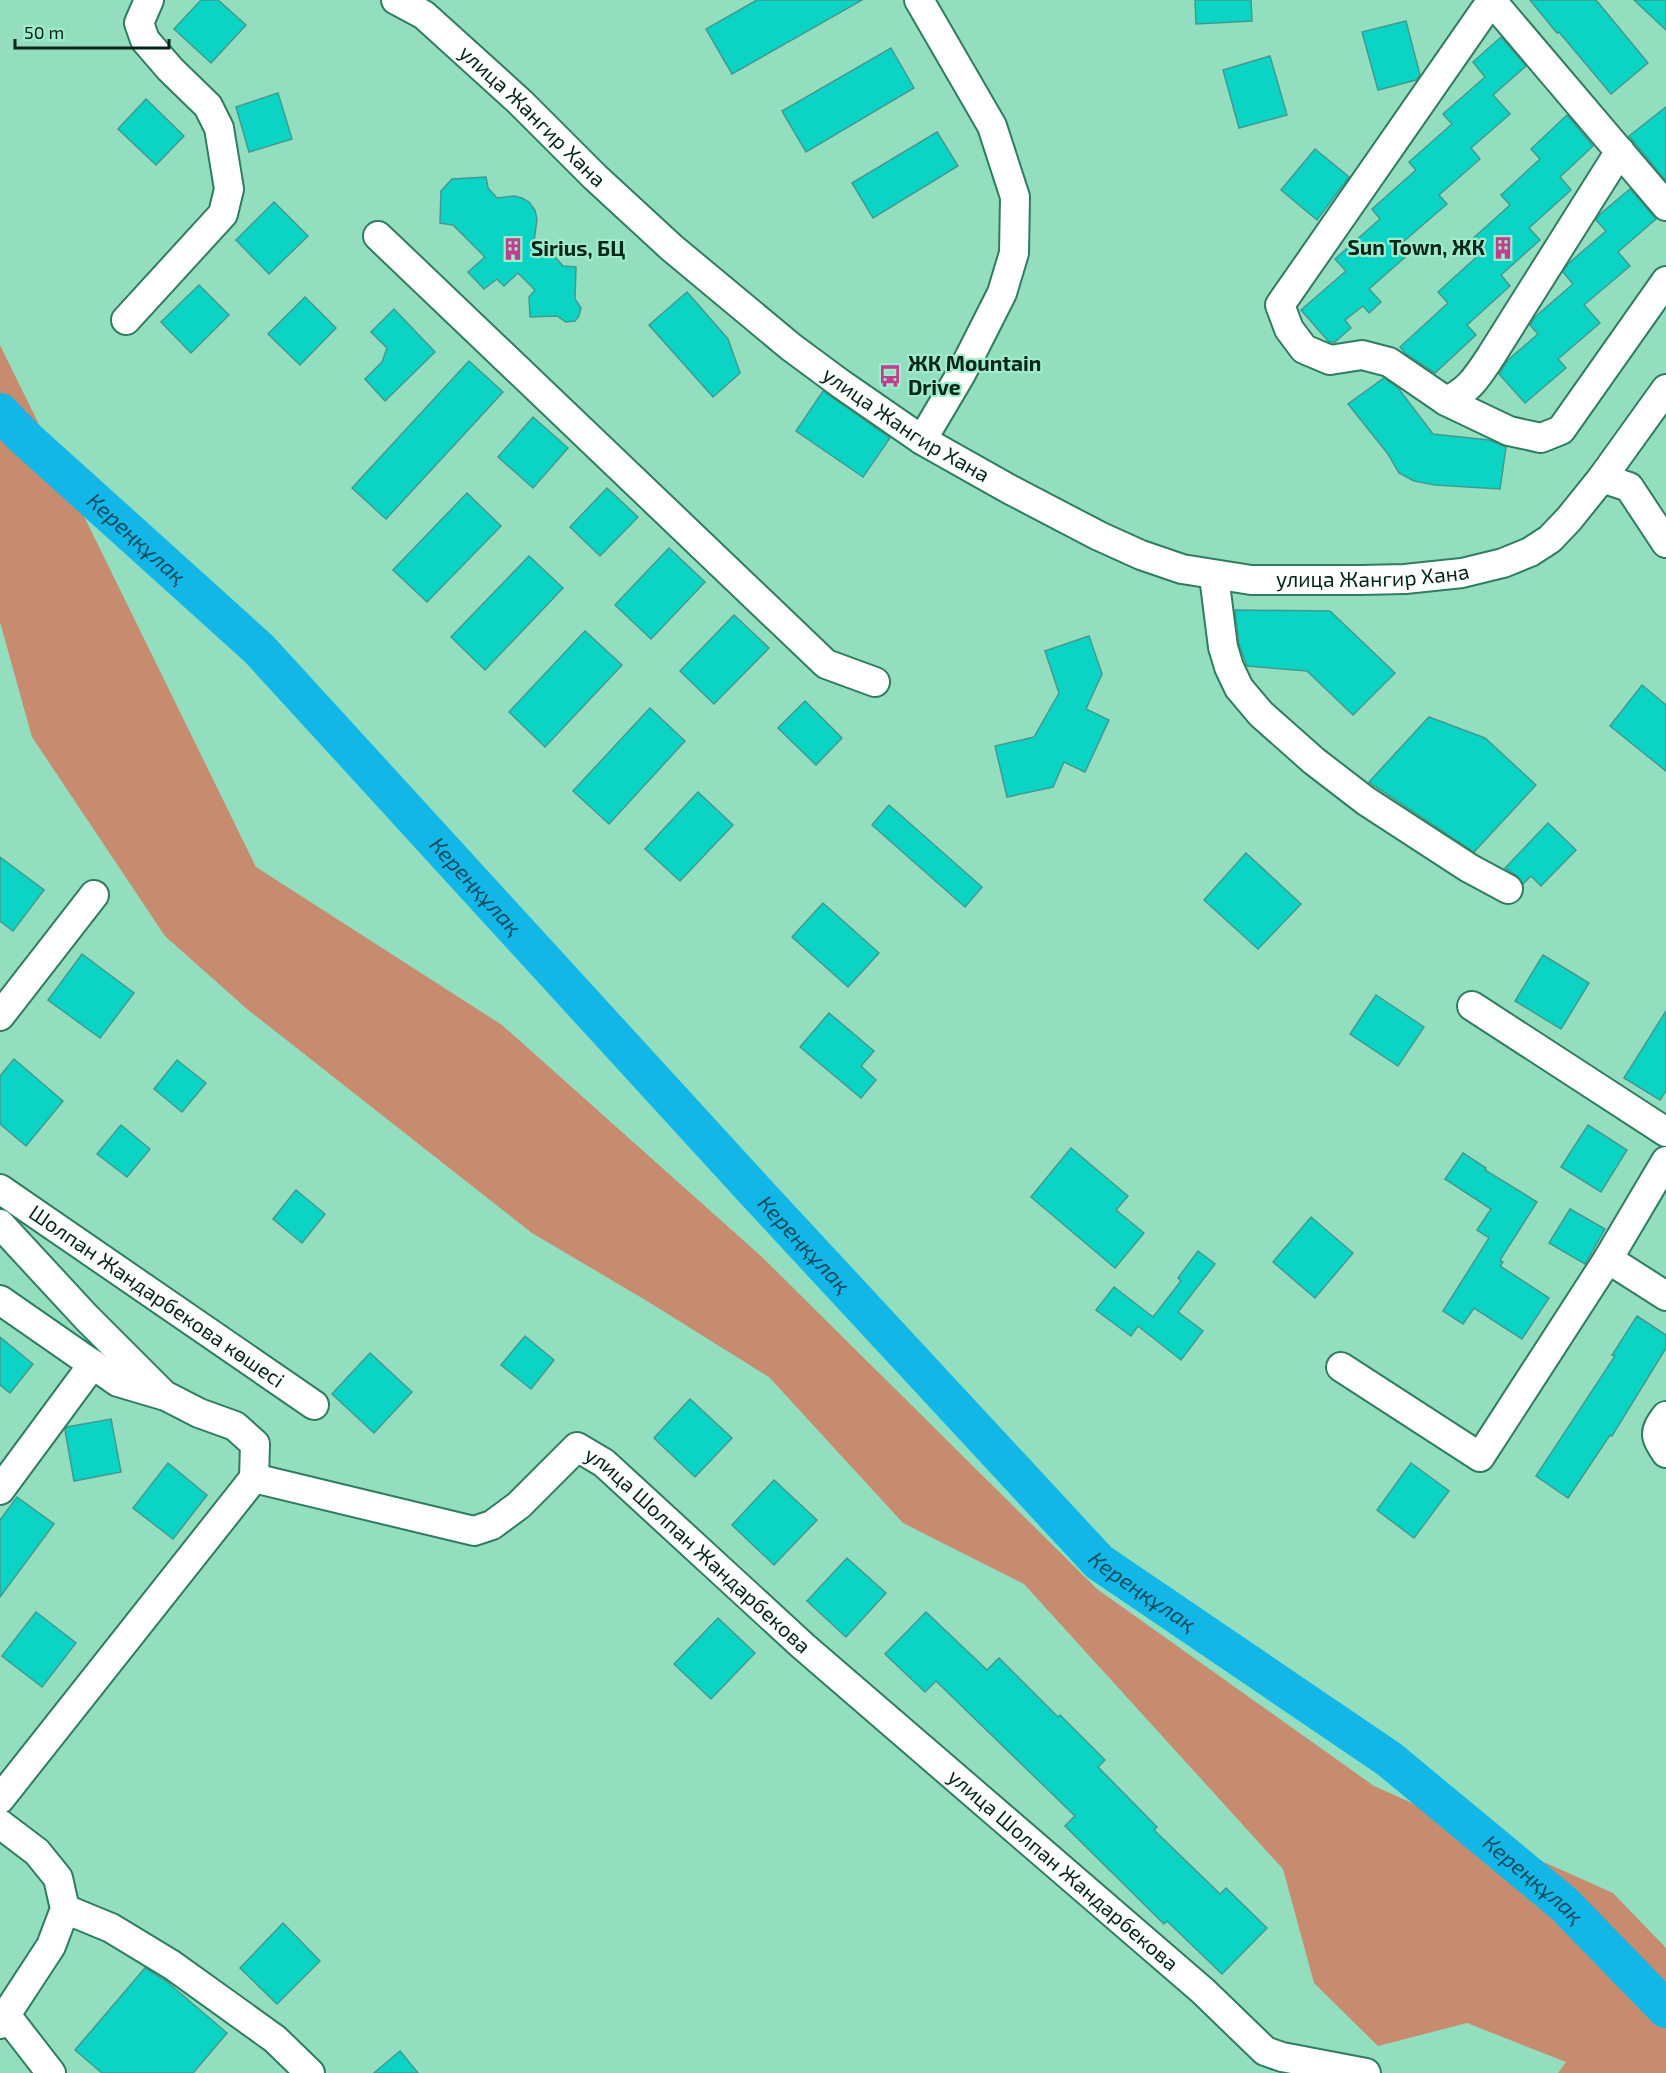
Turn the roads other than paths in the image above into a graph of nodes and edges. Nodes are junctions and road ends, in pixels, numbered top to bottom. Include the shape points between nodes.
1 (149, 0) edge
2 (396, 0) edge
3 (919, 0) edge
4 (1620, 152) junction
5 (1666, 206) edge
6 (378, 236) dead end
7 (1666, 281) edge
8 (126, 320) dead end
9 (1666, 389) edge
10 (1446, 401) junction
11 (922, 440) junction
12 (1602, 478) junction
13 (1666, 543) edge
14 (1214, 576) junction
15 (875, 682) dead end
16 (1508, 889) dead end
17 (94, 895) dead end
18 (1472, 1006) dead end
19 (0, 1016) edge
20 (1666, 1132) edge
21 (1666, 1161) edge
22 (0, 1189) edge
23 (0, 1224) edge
24 (1608, 1259) junction
25 (1666, 1296) edge
26 (0, 1300) edge
27 (93, 1364) junction
28 (1341, 1367) dead end
29 (164, 1395) junction
30 (314, 1405) dead end
31 (1666, 1416) edge
32 (1666, 1453) edge
33 (254, 1478) junction
34 (0, 1490) edge
35 (0, 1798) edge
36 (0, 1824) edge
37 (65, 1909) junction
38 (3, 2020) edge
39 (51, 2073) edge
40 (310, 2073) edge
41 (1366, 2073) edge

1 - 8 street via 139,23 145,40 208,106 219,128 229,189 223,214
2 - 11 street, улица Жангир Хана via 424,15 520,102 594,177 722,290 816,366
3 - 11 street via 992,126 1015,197 1014,253 1002,293
4 - 5 street
4 - 10 street via 1472,384
4 - 10 street via 1497,7 1485,10 1280,304 1289,329 1304,349 1330,360 1362,355 1389,362
6 - 15 street via 826,664
7 - 10 street via 1561,430 1541,438 1509,431
9 - 12 street, улица Жангир Хана
11 - 14 street, улица Жангир Хана via 1100,536 1141,555
12 - 13 street via 1629,487
12 - 14 street, улица Жангир Хана via 1550,538 1503,563 1461,573 1405,579 1251,580
14 - 16 street via 1229,667 1239,688 1261,714 1366,801
17 - 19 street
18 - 20 street
21 - 24 street
22 - 30 street, Шолпан Жандарбекова көшесі
23 - 29 street
24 - 25 street
24 - 28 street via 1480,1456
26 - 27 street
27 - 29 street via 118,1382
27 - 34 street
29 - 33 street via 235,1426 255,1444
31 - 32 street via 1657,1428 1656,1438
33 - 35 street
33 - 41 street, улица Шолпан Жандарбекова via 474,1531 492,1525 519,1505 577,1447 604,1463 803,1646 1203,1991 1265,2051
36 - 37 street via 37,1852 58,1878
37 - 38 street via 51,1946
37 - 40 street via 111,1928 172,1965 275,2039
38 - 39 street

